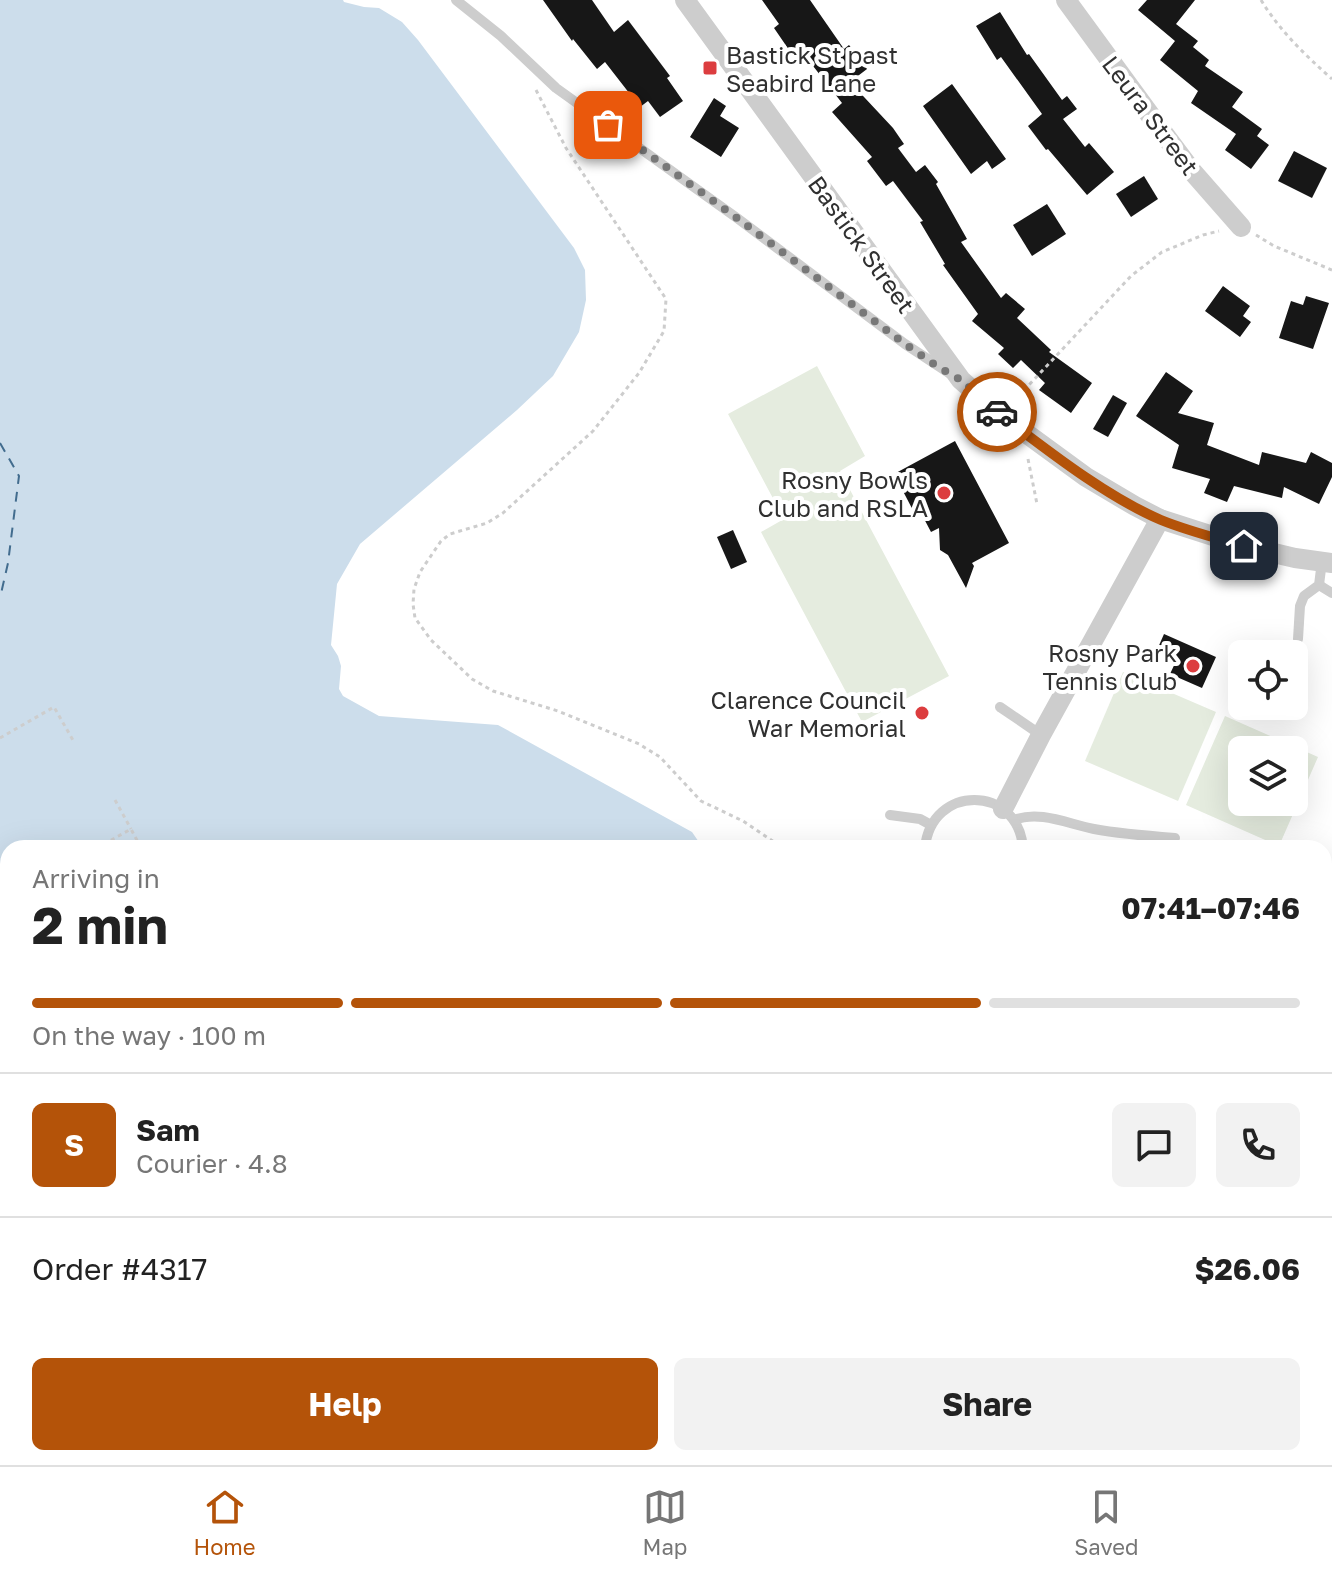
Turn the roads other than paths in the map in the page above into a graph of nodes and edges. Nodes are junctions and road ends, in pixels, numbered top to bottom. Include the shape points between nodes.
1 (456, 0) edge
2 (685, 0) edge
3 (1066, 0) edge
4 (1241, 227) road end
5 (961, 380) junction
6 (1160, 519) junction
7 (1327, 562) edge
8 (1319, 585) junction
9 (1332, 593) edge
10 (1298, 639) dead end
11 (1000, 707) dead end
12 (1041, 735) junction
13 (1008, 814) junction
14 (890, 815) dead end
15 (931, 825) junction
16 (1175, 838) dead end
17 (926, 840) edge
18 (1022, 840) edge

1 - 5 lane via 556,88
2 - 5 street, Bastick Street
3 - 4 street, Leura Street via 1183,160
5 - 6 street, Bastick Street via 1086,477
6 - 7 street, Bastick Street via 1244,546
6 - 12 street
7 - 8 lane
8 - 9 lane
8 - 10 lane via 1300,606
11 - 12 lane
12 - 13 street
13 - 15 lane via 984,801 961,801
13 - 16 lane
13 - 18 lane
14 - 15 lane
15 - 17 lane

